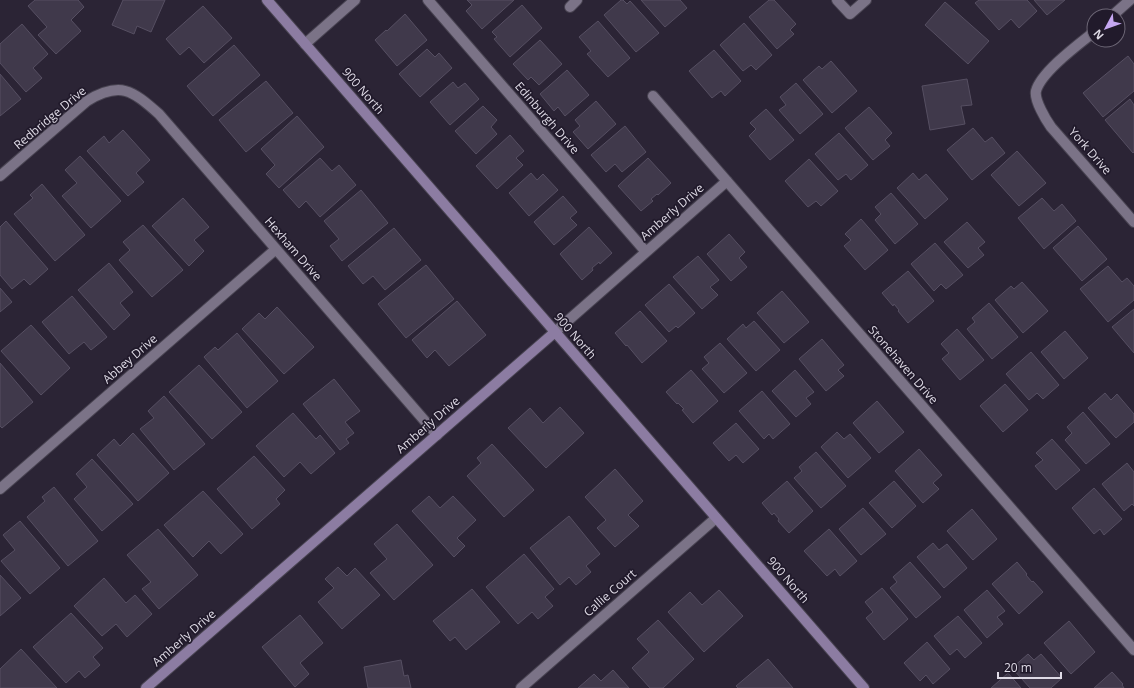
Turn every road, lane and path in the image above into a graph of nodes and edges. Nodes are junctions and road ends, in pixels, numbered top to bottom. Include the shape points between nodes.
1 (266, 0) edge
2 (355, 0) edge
3 (428, 0) edge
4 (838, 0) edge
5 (866, 0) edge
6 (1130, 0) edge
7 (1121, 8) edge
8 (1086, 39) edge
9 (305, 44) junction
10 (121, 89) joint
11 (653, 96) dead end
12 (0, 176) edge
13 (727, 181) junction
14 (1134, 222) edge
15 (276, 249) junction
16 (646, 252) junction
17 (555, 332) junction
18 (437, 435) junction
19 (0, 489) edge
20 (716, 518) junction
21 (1134, 650) edge
22 (146, 688) edge
23 (521, 688) edge
24 (864, 688) edge

1 - 9 street, 900 North
2 - 9 street
3 - 16 street, Edinburgh Drive
4 - 5 street via 850,14
6 - 7 street
8 - 14 street, York Drive via 1041,82 1036,92 1039,104 1052,128
9 - 17 street, 900 North
10 - 12 street, Redbridge Drive via 109,90 87,101
10 - 15 street, Hexham Drive via 135,94 159,114
11 - 13 street, Stonehaven Drive
13 - 16 street, Amberly Drive
13 - 21 street, Stonehaven Drive
15 - 18 street, Hexham Drive
15 - 19 street, Abbey Drive
16 - 17 street, Amberly Drive
17 - 18 street, Amberly Drive
17 - 20 street, 900 North
18 - 22 street, Amberly Drive
20 - 23 street, Callie Court
20 - 24 street, 900 North

